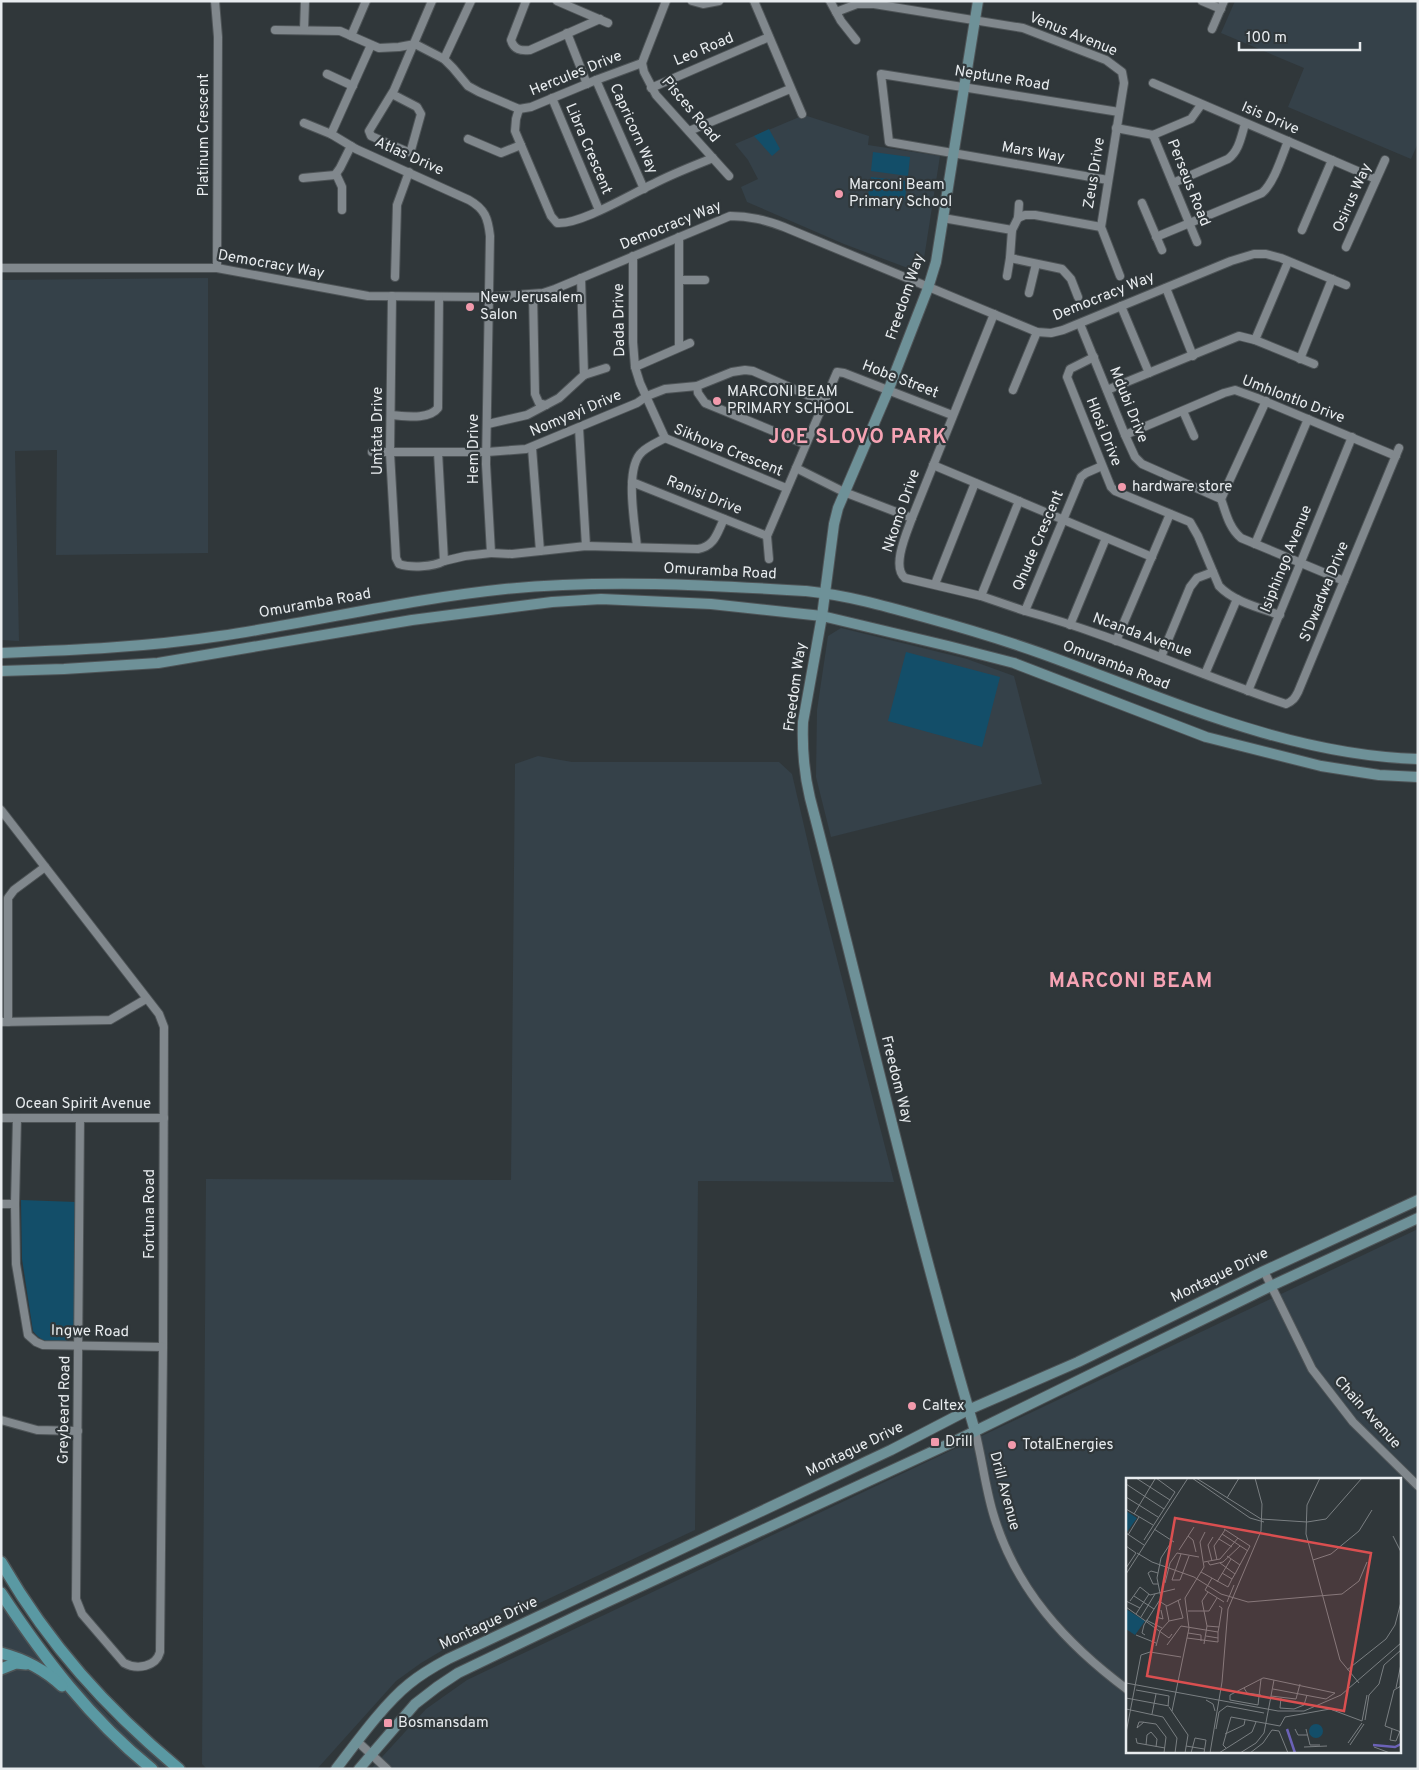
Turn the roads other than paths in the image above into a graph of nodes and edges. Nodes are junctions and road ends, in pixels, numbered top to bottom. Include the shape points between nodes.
1 (214, 1) edge
2 (305, 1) edge
3 (366, 1) edge
4 (432, 1) edge
5 (471, 1) edge
6 (526, 1) edge
7 (666, 1) edge
8 (692, 1) edge
9 (719, 1) edge
10 (754, 1) edge
11 (830, 1) edge
12 (978, 1) edge
13 (1202, 1) edge
14 (561, 2) edge
15 (1222, 5) edge
16 (836, 12) junction
17 (975, 20) junction
18 (1212, 29) dead end
19 (275, 30) dead end
20 (304, 30) junction
21 (567, 33) junction
22 (351, 36) junction
23 (769, 37) junction
24 (856, 40) dead end
25 (415, 44) junction
26 (371, 45) junction
27 (444, 59) junction
28 (642, 63) junction
29 (1122, 72) joint
30 (327, 74) dead end
31 (881, 74) joint
32 (596, 80) junction
33 (1153, 83) dead end
34 (587, 84) junction
35 (353, 86) junction
36 (965, 87) junction
37 (651, 88) junction
38 (790, 88) junction
39 (392, 94) junction
40 (552, 98) junction
41 (1201, 105) junction
42 (519, 109) junction
43 (1119, 112) junction
44 (802, 114) dead end
45 (304, 123) dead end
46 (1245, 124) junction
47 (1116, 128) junction
48 (689, 132) junction
49 (331, 134) junction
50 (1152, 135) junction
51 (468, 140) dead end
52 (1288, 141) junction
53 (521, 145) junction
54 (351, 146) junction
55 (954, 153) junction
56 (713, 158) junction
57 (1332, 160) junction
58 (1385, 160) dead end
59 (409, 172) junction
60 (336, 174) junction
61 (729, 176) dead end
62 (303, 178) dead end
63 (1376, 179) junction
64 (1108, 180) junction
65 (1174, 183) junction
66 (644, 189) junction
67 (620, 201) joint
68 (1142, 203) dead end
69 (1019, 204) dead end
70 (342, 210) dead end
71 (599, 210) junction
72 (943, 218) junction
73 (1018, 218) junction
74 (1190, 222) junction
75 (1101, 227) junction
76 (1012, 230) junction
77 (1302, 230) dead end
78 (680, 237) junction
79 (1156, 237) junction
80 (1197, 242) dead end
81 (1346, 247) dead end
82 (1162, 250) dead end
83 (634, 256) junction
84 (1010, 258) junction
85 (1288, 262) junction
86 (1036, 264) junction
87 (1, 268) edge
88 (216, 268) junction
89 (1007, 276) dead end
90 (1120, 276) dead end
91 (395, 277) dead end
92 (581, 278) junction
93 (1332, 279) junction
94 (680, 280) junction
95 (705, 280) dead end
96 (1346, 285) dead end
97 (928, 288) junction
98 (1166, 288) junction
99 (1029, 293) dead end
100 (533, 294) junction
101 (392, 296) junction
102 (439, 297) junction
103 (489, 297) junction
104 (1078, 297) dead end
105 (1121, 306) junction
106 (994, 314) junction
107 (1080, 324) junction
108 (1037, 332) junction
109 (1255, 340) junction
110 (690, 343) dead end
111 (679, 347) junction
112 (1192, 356) junction
113 (1094, 357) junction
114 (1300, 358) junction
115 (1314, 364) dead end
116 (635, 367) junction
117 (606, 368) dead end
118 (1149, 373) junction
119 (584, 375) junction
120 (696, 386) junction
121 (1013, 390) dead end
122 (1107, 390) junction
123 (888, 391) junction
124 (647, 396) junction
125 (1266, 401) junction
126 (823, 402) junction
127 (546, 405) junction
128 (1183, 411) junction
129 (391, 415) junction
130 (952, 416) junction
131 (1308, 419) junction
132 (488, 424) junction
133 (579, 428) junction
134 (1125, 435) junction
135 (1194, 436) dead end
136 (1352, 437) junction
137 (665, 438) junction
138 (805, 444) junction
139 (532, 448) junction
140 (372, 452) dead end
141 (438, 452) junction
142 (487, 452) junction
143 (1398, 452) joint
144 (390, 453) junction
145 (932, 465) junction
146 (1102, 466) junction
147 (796, 468) junction
148 (632, 482) junction
149 (975, 483) junction
150 (786, 488) junction
151 (844, 492) junction
152 (1221, 499) junction
153 (1019, 501) junction
154 (1170, 514) junction
155 (912, 518) junction
156 (724, 519) junction
157 (1063, 520) junction
158 (767, 536) junction
159 (1106, 538) junction
160 (1255, 544) junction
161 (586, 546) junction
162 (637, 547) junction
163 (540, 551) junction
164 (491, 553) junction
165 (1152, 557) junction
166 (769, 559) dead end
167 (444, 561) junction
168 (1300, 562) junction
169 (1213, 572) junction
170 (905, 578) joint
171 (1344, 581) junction
172 (935, 584) junction
173 (825, 593) junction
174 (981, 596) junction
175 (1238, 599) junction
176 (1025, 611) junction
177 (1280, 615) junction
178 (822, 616) junction
179 (1070, 625) junction
180 (1116, 641) junction
181 (1, 653) edge
182 (1161, 657) junction
183 (1, 670) edge
184 (1205, 674) junction
185 (1248, 691) junction
186 (1418, 759) edge
187 (1418, 777) edge
188 (1, 810) edge
189 (45, 866) junction
190 (146, 999) junction
191 (4, 1022) edge
192 (1, 1118) edge
193 (17, 1118) junction
194 (80, 1118) junction
195 (164, 1118) junction
196 (1418, 1200) edge
197 (1, 1204) edge
198 (15, 1204) junction
199 (1418, 1218) edge
200 (1264, 1271) junction
201 (1271, 1286) junction
202 (80, 1345) junction
203 (163, 1347) junction
204 (968, 1410) junction
205 (1, 1420) edge
206 (78, 1431) junction
207 (975, 1431) junction
208 (1418, 1486) edge
209 (1, 1562) edge
210 (1, 1593) edge
211 (1, 1654) edge
212 (35, 1666) junction
213 (146, 1666) joint
214 (1, 1669) edge
215 (1126, 1688) edge
216 (90, 1710) junction
217 (358, 1742) junction
218 (371, 1754) junction
219 (152, 1769) edge
220 (179, 1769) edge
221 (336, 1769) edge
222 (359, 1769) edge
223 (387, 1769) edge

1 - 88 street, Platinum Crescent via 218,37
2 - 20 street
3 - 22 street
4 - 25 street
5 - 27 street
6 - 21 street via 512,34 514,47 530,50
7 - 28 street
8 - 9 street via 703,4
10 - 23 street
11 - 16 street
12 - 17 main road, Freedom Way
13 - 15 street
14 - 21 street via 604,21
15 - 18 street
16 - 17 street, Venus Avenue via 857,4 874,4
16 - 24 street
17 - 29 street, Venus Avenue via 1029,30 1106,60
17 - 36 main road, Freedom Way
19 - 20 street
20 - 22 street via 340,31
21 - 34 street
22 - 26 street
23 - 37 street, Leo Road
23 - 38 street
25 - 26 street via 388,48
25 - 27 street, Hercules Drive
25 - 39 street
26 - 35 street
27 - 42 street, Hercules Drive via 468,86
28 - 32 street, Hercules Drive
28 - 37 street, Pisces Road
29 - 43 street, Zeus Drive via 1124,82
30 - 35 street
31 - 36 street, Neptune Road
31 - 55 street, Mars Way via 889,142
32 - 34 street, Hercules Drive
32 - 66 street, Capricorn Way
33 - 41 street, Isis Drive
34 - 40 street, Hercules Drive
35 - 49 street
36 - 43 street, Neptune Road
36 - 55 main road, Freedom Way
37 - 48 street, Pisces Road
38 - 44 street
38 - 48 street
39 - 39 street via 417,107 421,114 408,152 371,136 369,132
40 - 42 street, Hercules Drive via 531,108
40 - 71 street, Libra Crescent
41 - 46 street, Isis Drive
41 - 50 street via 1191,119
42 - 53 street, Libra Crescent via 514,127
43 - 47 street, Zeus Drive
45 - 49 street, Atlas Drive
46 - 52 street, Isis Drive
46 - 65 street via 1233,156
47 - 50 street
47 - 64 street, Zeus Drive
48 - 56 street, Pisces Road
49 - 54 street, Atlas Drive
50 - 65 street, Perseus Road
51 - 53 street via 501,153
52 - 57 street, Isis Drive
52 - 74 street via 1267,189
53 - 71 street, Libra Crescent via 557,223
54 - 59 street, Atlas Drive
54 - 60 street
55 - 64 street, Mars Way
55 - 72 main road, Freedom Way
56 - 61 street, Pisces Road
56 - 66 street, Capricorn Way
57 - 63 street, Isis Drive
57 - 77 street
58 - 63 street, Osirus Way
59 - 91 street via 397,205
59 - 103 street, Atlas Drive via 479,205 488,222 490,236
60 - 62 street
60 - 70 street via 342,187
63 - 81 street, Osirus Way
64 - 75 street, Zeus Drive
65 - 74 street, Perseus Road
66 - 67 street, Capricorn Way
67 - 71 street, Libra Crescent
68 - 79 street
69 - 73 street
72 - 76 street
72 - 97 main road, Freedom Way
73 - 75 street via 1035,215
73 - 76 street
74 - 79 street
74 - 80 street, Perseus Road
75 - 90 street, Zeus Drive
76 - 84 street
78 - 83 street, Democracy Way
78 - 94 street
78 - 97 street, Democracy Way via 730,216 757,217
79 - 82 street
83 - 92 street, Democracy Way
83 - 116 street, Dada Drive
84 - 86 street
84 - 89 street
85 - 93 street, Democracy Way
85 - 98 street, Democracy Way via 1266,254 1254,254
85 - 109 street
86 - 99 street
86 - 104 street via 1062,269 1071,279
87 - 88 street, Democracy Way
88 - 101 street, Democracy Way via 368,296
92 - 100 street, Democracy Way
92 - 119 street
93 - 96 street, Democracy Way
93 - 114 street
94 - 95 street
94 - 111 street
97 - 106 street, Democracy Way
97 - 123 main road, Freedom Way
98 - 105 street, Democracy Way
98 - 112 street
100 - 103 street, Democracy Way
100 - 127 street via 535,394 539,402
101 - 102 street, Democracy Way
101 - 129 street, Umtata Drive
102 - 103 street, Democracy Way
102 - 129 street via 438,408 429,414
103 - 132 street, Hem Drive
105 - 107 street, Democracy Way
105 - 118 street
106 - 108 street, Democracy Way
106 - 130 street, Nkomo Drive
107 - 108 street, Democracy Way via 1057,332
107 - 113 street, Mdubi Drive
108 - 121 street
109 - 112 street via 1239,336
109 - 114 street
110 - 111 street
111 - 116 street
112 - 118 street
113 - 122 street, Mdubi Drive
113 - 146 street, Hlosi Drive via 1070,369 1067,377
114 - 115 street
116 - 124 street, Dada Drive
117 - 119 street
118 - 122 street
119 - 127 street via 559,398
120 - 124 street, Nomyayi Drive via 665,389
120 - 126 street, Nomyayi Drive via 732,372 753,371
120 - 138 street via 705,403
122 - 134 street, Mdubi Drive
123 - 126 street, Hobe Street via 837,371
123 - 130 street, Hobe Street
123 - 151 main road, Freedom Way
124 - 133 street, Nomyayi Drive
124 - 137 street, Dada Drive
125 - 128 street, Umhlontlo Drive via 1242,391 1230,390
125 - 131 street, Umhlontlo Drive
125 - 152 street
126 - 138 street
127 - 132 street via 522,417
128 - 134 street, Umhlontlo Drive
128 - 135 street
129 - 144 street, Umtata Drive
130 - 145 street, Nkomo Drive
131 - 136 street, Umhlontlo Drive
131 - 160 street
132 - 142 street, Hem Drive
133 - 139 street, Nomyayi Drive
133 - 161 street
134 - 152 street, Mdubi Drive via 1142,464
136 - 143 street, Umhlontlo Drive
136 - 168 street, Isiphingo Avenue
137 - 148 street, Sikhova Crescent via 641,453 634,466
137 - 150 street, Sikhova Crescent
138 - 147 street
139 - 142 street, Nomyayi Drive
139 - 163 street
140 - 144 street, Nomyayi Drive
141 - 142 street, Nomyayi Drive
141 - 144 street, Nomyayi Drive
141 - 167 street
142 - 164 street, Hem Drive
143 - 171 street, S'Dwadwa Drive
144 - 167 street, Umtata Drive via 396,558 399,564 406,566
145 - 149 street
145 - 155 street, Nkomo Drive
146 - 154 street, Hlosi Drive via 1108,483 1115,491
146 - 157 street, Qhude Crescent via 1080,477
147 - 150 street
147 - 151 street
148 - 156 street, Ranisi Drive
148 - 162 street, Sikhova Crescent
149 - 153 street
149 - 172 street
150 - 158 street
151 - 155 street
151 - 173 main road, Freedom Way via 834,524
152 - 160 street via 1235,532
153 - 157 street
153 - 174 street
154 - 165 street
154 - 169 street, Hlosi Drive via 1193,526
155 - 170 street, Nkomo Drive via 898,568
156 - 158 street, Ranisi Drive
156 - 162 street via 707,548
157 - 159 street
157 - 176 street, Qhude Crescent
158 - 166 street
159 - 165 street
159 - 179 street
160 - 168 street
161 - 162 street
161 - 163 street
163 - 164 street
164 - 167 street
165 - 180 street
168 - 171 street
168 - 177 street, Isiphingo Avenue
169 - 175 street, Hlosi Drive via 1225,592
169 - 182 street via 1198,578 1190,587
170 - 172 street, Qhude Crescent
171 - 185 street, S'Dwadwa Drive via 1294,700 1286,704
172 - 174 street, Qhude Crescent
173 - 178 main road, Freedom Way
173 - 181 main road, Omuramba Road via 662,583 504,589 204,638 128,647
173 - 186 main road, Omuramba Road via 863,600 984,634 1215,718 1328,748 1372,756
174 - 176 street, Qhude Crescent
175 - 177 street, Hlosi Drive
175 - 184 street
176 - 179 street, Ncanda Avenue
177 - 185 street, Isiphingo Avenue
178 - 183 main road, Omuramba Road via 711,604 601,599 552,602 402,622 158,663
178 - 187 main road, Omuramba Road via 1014,663 1206,737 1243,747 1322,766
178 - 204 main road, Freedom Way via 804,722 807,787 905,1178
179 - 180 street, Ncanda Avenue
180 - 182 street, Ncanda Avenue
182 - 184 street, Ncanda Avenue
184 - 185 street, Ncanda Avenue
188 - 189 street, Fortuna Road
189 - 190 street, Fortuna Road
189 - 191 street via 8,898
190 - 191 street via 110,1020
190 - 195 street, Fortuna Road via 164,1027
192 - 193 street, Ocean Spirit Avenue
193 - 194 street, Ocean Spirit Avenue
193 - 198 street, Ingwe Road
194 - 195 street, Ocean Spirit Avenue
194 - 202 street, Greybeard Road
195 - 203 street, Fortuna Road
196 - 200 main road, Montague Drive
197 - 198 street
198 - 202 street, Ingwe Road via 16,1264 28,1335 43,1345
199 - 201 main road, Montague Drive
200 - 201 street, Chain Avenue
200 - 204 main road, Montague Drive via 1078,1362
201 - 207 main road, Montague Drive
201 - 208 street, Chain Avenue via 1312,1369 1323,1384 1353,1422
202 - 203 street, Ingwe Road
202 - 206 street, Greybeard Road
203 - 213 street, Fortuna Road via 160,1652 157,1660
204 - 207 main road, Freedom Way
204 - 217 main road, Montague Drive via 891,1450 435,1666 408,1684
205 - 206 street via 37,1430
206 - 213 street, Greybeard Road via 77,1605 124,1663
207 - 215 street, Drill Avenue via 994,1516 1020,1577 1052,1622 1094,1664
207 - 218 main road, Montague Drive via 458,1673 415,1704
209 - 220 main road via 76,1670 132,1728
210 - 216 main road via 37,1646
211 - 212 main road via 20,1658
212 - 214 main road via 19,1663
212 - 216 main road
216 - 219 main road
217 - 218 street
217 - 221 main road, Montague Drive
218 - 222 main road, Montague Drive
218 - 223 street

